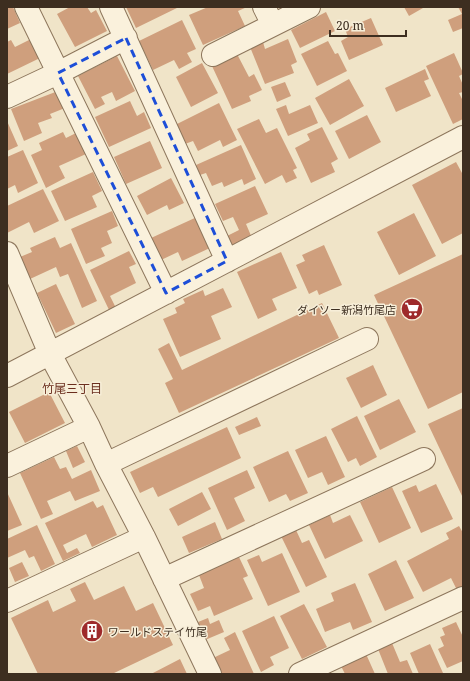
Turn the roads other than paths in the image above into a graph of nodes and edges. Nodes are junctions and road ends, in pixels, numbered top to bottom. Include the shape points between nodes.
1 (26, 7) edge
2 (111, 7) edge
3 (309, 7) edge
4 (268, 16) edge
5 (126, 38) junction
6 (213, 56) dead end
7 (58, 73) junction
8 (7, 97) edge
9 (463, 137) edge
10 (8, 258) edge
11 (227, 261) junction
12 (166, 293) junction
13 (367, 339) dead end
14 (50, 354) junction
15 (7, 376) edge
16 (89, 427) junction
17 (424, 459) dead end
18 (106, 464) junction
19 (7, 466) edge
20 (144, 537) junction
21 (164, 579) junction
22 (463, 598) edge
23 (7, 601) edge
24 (210, 674) edge
25 (300, 674) edge

1 - 7 street
2 - 5 street
3 - 4 street
4 - 6 street
5 - 7 street
5 - 11 street
7 - 8 street
7 - 12 street
9 - 11 street
10 - 14 street
11 - 12 street
12 - 14 street
13 - 18 street
14 - 15 street
14 - 16 street
16 - 18 street
16 - 19 street
17 - 21 street
18 - 20 street
20 - 21 street
20 - 23 street
21 - 24 street
22 - 25 street

